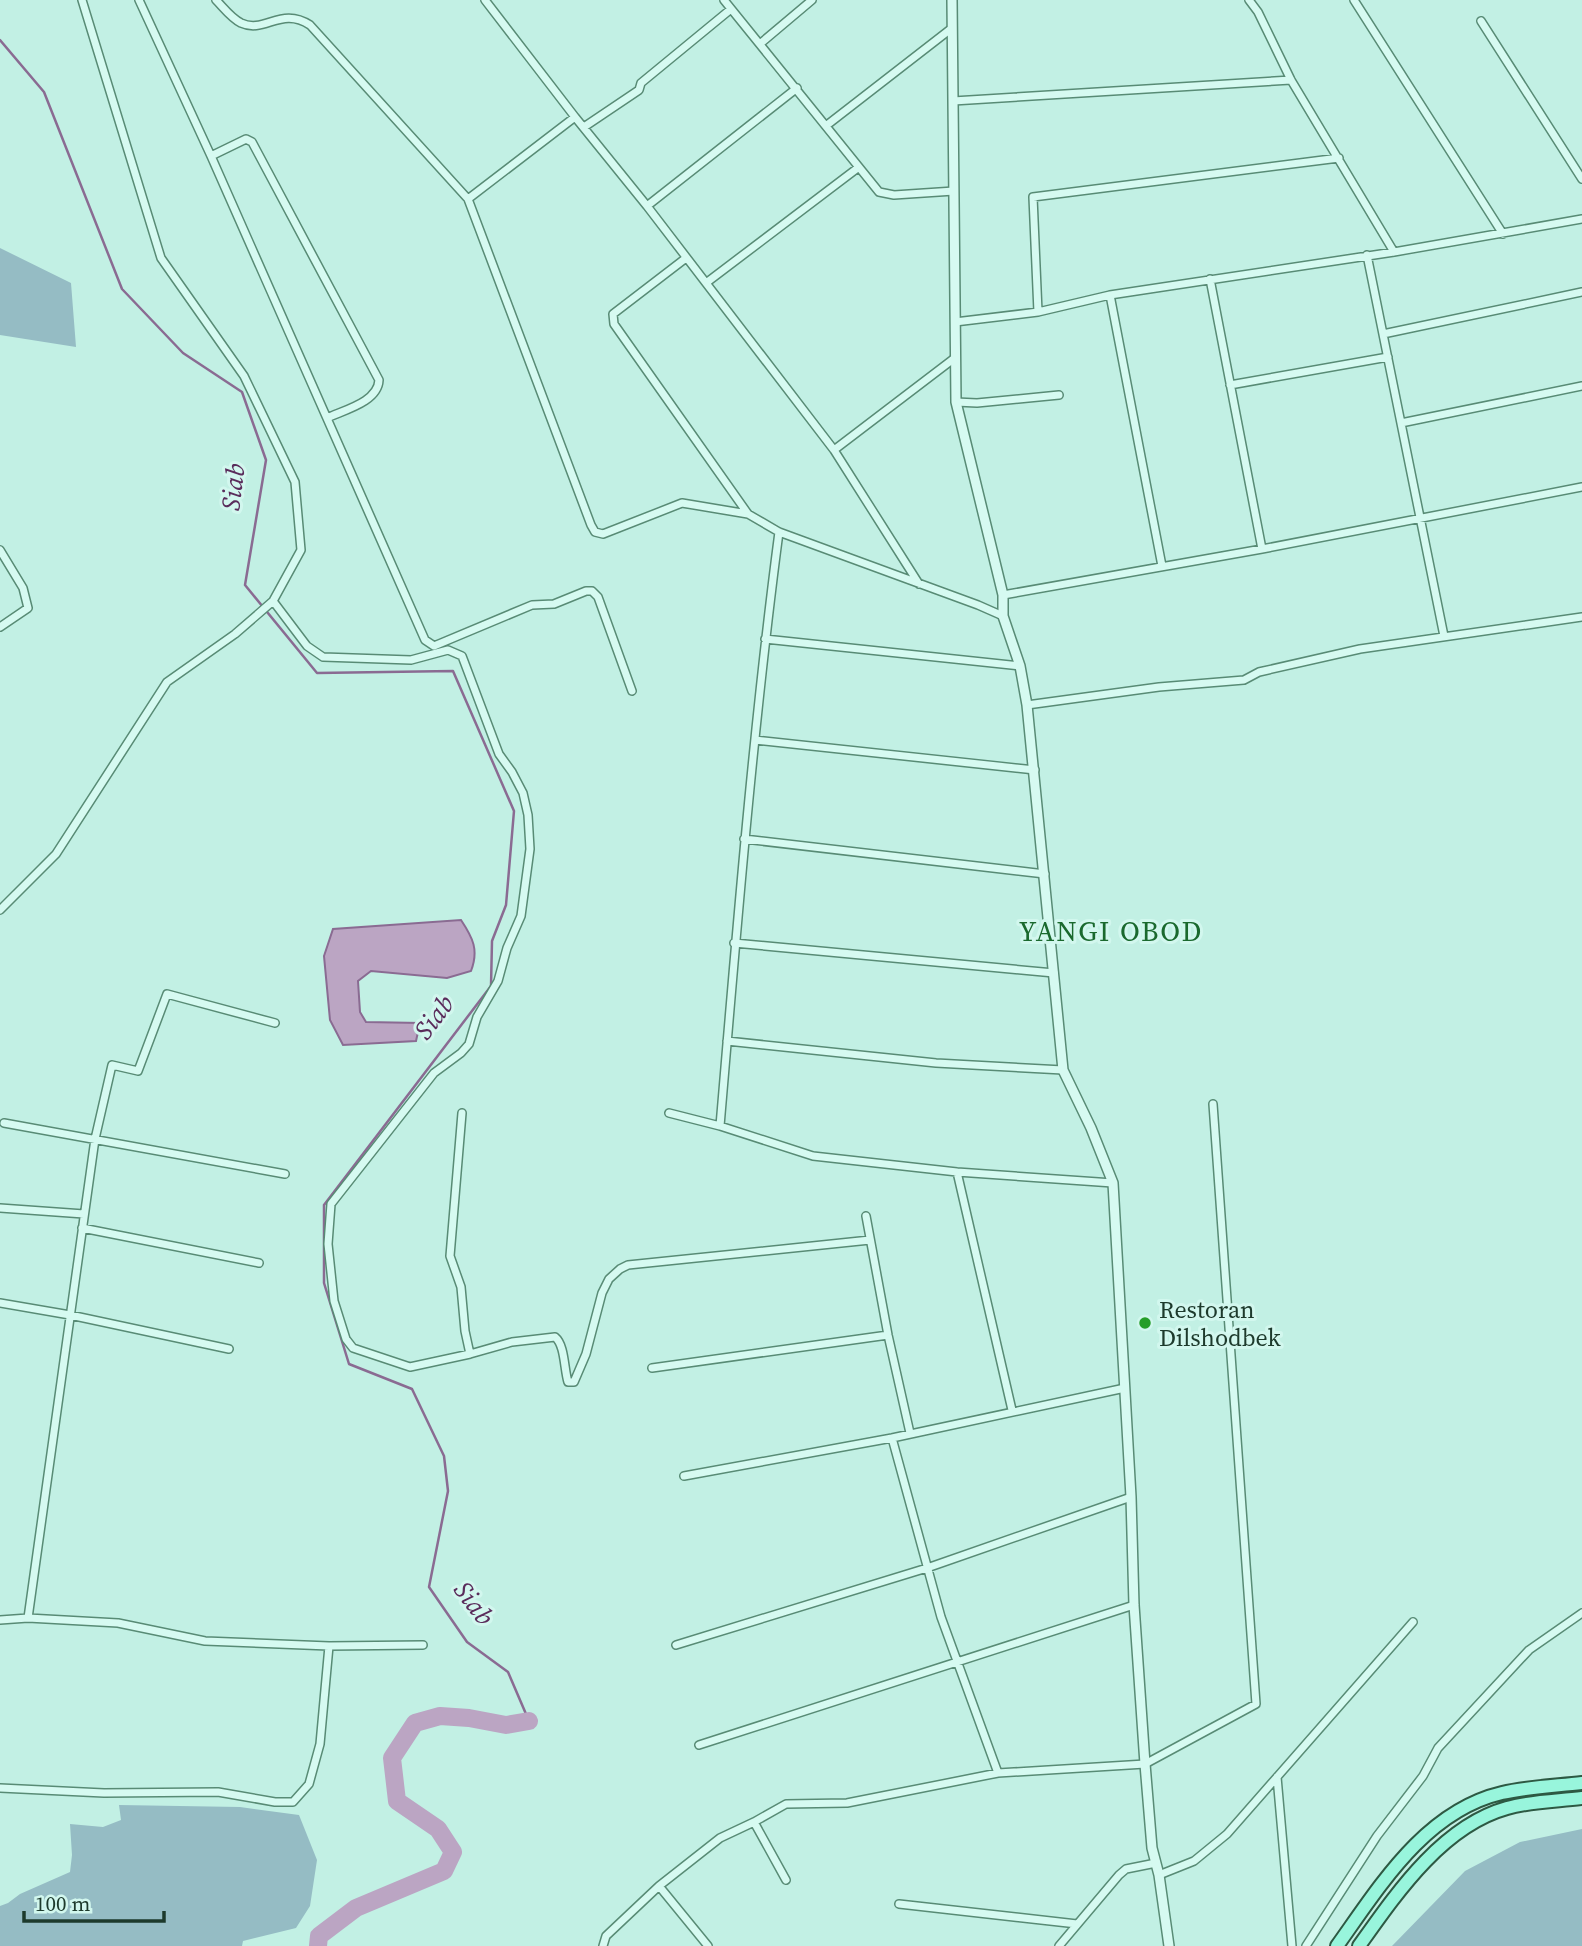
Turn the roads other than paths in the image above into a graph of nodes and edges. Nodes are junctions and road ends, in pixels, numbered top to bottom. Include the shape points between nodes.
1 (82, 0) edge
2 (139, 0) edge
3 (216, 0) edge
4 (485, 0) edge
5 (724, 0) edge
6 (812, 0) edge
7 (952, 0) edge
8 (1249, 0) edge
9 (1354, 0) edge
10 (731, 9) junction
11 (1481, 21) dead end
12 (952, 28) junction
13 (761, 43) junction
14 (1291, 80) junction
15 (797, 88) junction
16 (953, 101) junction
17 (575, 117) junction
18 (827, 125) junction
19 (584, 127) junction
20 (211, 156) junction
21 (1339, 158) junction
22 (859, 167) junction
23 (1582, 179) edge
24 (954, 191) junction
25 (468, 199) junction
26 (647, 206) junction
27 (1582, 219) edge
28 (1503, 234) junction
29 (1394, 252) junction
30 (1367, 255) junction
31 (686, 258) junction
32 (1210, 279) junction
33 (706, 283) junction
34 (1582, 292) edge
35 (1110, 295) junction
36 (1038, 312) junction
37 (955, 322) junction
38 (1383, 334) junction
39 (956, 357) junction
40 (1388, 357) junction
41 (1230, 385) junction
42 (1582, 386) edge
43 (1059, 395) dead end
44 (956, 402) junction
45 (327, 418) junction
46 (1401, 423) junction
47 (834, 450) junction
48 (1582, 487) edge
49 (748, 514) junction
50 (1421, 517) junction
51 (779, 532) junction
52 (1262, 549) junction
53 (0, 550) edge
54 (1162, 566) junction
55 (919, 584) junction
56 (1003, 594) junction
57 (274, 601) junction
58 (1003, 616) junction
59 (1582, 617) edge
60 (0, 627) edge
61 (1444, 636) junction
62 (765, 639) junction
63 (450, 640) junction
64 (453, 650) junction
65 (1020, 666) junction
66 (632, 691) dead end
67 (1027, 705) junction
68 (755, 740) junction
69 (1035, 770) junction
70 (744, 839) junction
71 (1045, 874) junction
72 (0, 910) edge
73 (734, 943) junction
74 (1054, 974) junction
75 (275, 1023) dead end
76 (727, 1041) junction
77 (1063, 1070) junction
78 (1213, 1104) dead end
79 (461, 1113) dead end
80 (669, 1113) dead end
81 (4, 1123) dead end
82 (720, 1126) junction
83 (95, 1139) junction
84 (957, 1172) junction
85 (285, 1174) dead end
86 (1113, 1183) junction
87 (0, 1208) edge
88 (84, 1214) junction
89 (866, 1216) dead end
90 (82, 1228) junction
91 (870, 1240) junction
92 (259, 1263) dead end
93 (0, 1303) edge
94 (70, 1315) junction
95 (888, 1335) junction
96 (229, 1349) dead end
97 (470, 1354) junction
98 (652, 1368) dead end
99 (1125, 1388) junction
100 (1012, 1410) junction
101 (910, 1433) junction
102 (892, 1438) junction
103 (684, 1476) dead end
104 (1131, 1497) junction
105 (927, 1568) junction
106 (1134, 1605) junction
107 (1582, 1613) edge
108 (28, 1618) junction
109 (0, 1620) edge
110 (1413, 1622) dead end
111 (423, 1645) dead end
112 (676, 1645) dead end
113 (329, 1646) junction
114 (958, 1662) junction
115 (699, 1745) dead end
116 (1145, 1763) junction
117 (998, 1773) junction
118 (1278, 1777) junction
119 (1582, 1783) edge
120 (0, 1788) edge
121 (1582, 1798) edge
122 (754, 1822) junction
123 (1156, 1863) junction
124 (1159, 1875) junction
125 (786, 1880) dead end
126 (659, 1886) junction
127 (899, 1904) dead end
128 (1077, 1924) junction
129 (603, 1946) edge
130 (708, 1946) edge
131 (1059, 1946) edge
132 (1169, 1946) edge
133 (1292, 1946) edge
134 (1306, 1946) edge
135 (1336, 1946) edge
136 (1359, 1946) edge

1 - 57 street via 161,258 244,376 295,482 301,550
2 - 20 street
3 - 25 street via 244,24 288,17 310,25
4 - 17 street
5 - 10 street
6 - 13 street
7 - 12 street
8 - 14 street
9 - 28 street
10 - 13 street
10 - 19 street via 641,83 639,90
11 - 23 street
12 - 16 street
12 - 18 street
13 - 15 street
14 - 16 street
14 - 21 street
15 - 18 street
15 - 26 street
16 - 24 street
17 - 19 street
17 - 25 street
18 - 22 street
19 - 26 street
20 - 45 street
20 - 45 street via 246,139 252,142 379,380 374,396
21 - 29 street
21 - 36 street via 1033,197
22 - 24 street via 885,195
22 - 33 street
24 - 37 street
25 - 49 street via 595,532 604,534 682,503
26 - 31 street
27 - 28 street
28 - 29 street
29 - 30 street
30 - 32 street
30 - 38 street
31 - 33 street
31 - 49 street via 613,314 614,324
32 - 35 street
32 - 41 street
33 - 47 street
34 - 38 street
35 - 36 street
35 - 54 street
36 - 37 street
37 - 39 street
38 - 40 street
39 - 44 street
39 - 47 street
40 - 41 street
40 - 46 street
41 - 52 street
42 - 46 street
43 - 44 street
44 - 56 street
45 - 63 street via 425,640 434,646
46 - 50 street
47 - 55 street
48 - 50 street
49 - 51 street
50 - 52 street
50 - 61 street
51 - 55 street
51 - 62 street
52 - 54 street
53 - 60 street via 23,588 28,608
54 - 56 street
55 - 58 street
56 - 58 street
57 - 64 street via 307,646 323,657 411,660
57 - 72 street via 167,682 56,854
58 - 65 street
59 - 61 street
61 - 67 street via 1360,649 1259,672 1244,680
62 - 65 street
62 - 68 street
63 - 64 street
63 - 66 street via 532,605 554,604 592,591
64 - 97 street via 462,656 499,754 523,793 530,849 521,916 469,1044 434,1073 331,1204 328,1244 334,1301 353,1348 410,1367
65 - 67 street
67 - 69 street
68 - 69 street
68 - 70 street
69 - 71 street
70 - 71 street
70 - 73 street
71 - 74 street
73 - 74 street
73 - 76 street
74 - 77 street
75 - 83 street via 167,995 138,1071 112,1065
76 - 77 street via 936,1063
76 - 82 street
77 - 86 street
78 - 116 street via 1256,1704
79 - 97 street via 450,1256 461,1287
80 - 82 street
81 - 83 street
82 - 84 street via 813,1156
83 - 85 street
83 - 88 street
84 - 86 street
84 - 100 street
86 - 99 street
87 - 88 street
88 - 90 street
89 - 91 street
90 - 92 street
90 - 94 street
91 - 95 street
91 - 97 street via 628,1265 609,1279 602,1293 574,1382 568,1382 563,1350 555,1337 512,1342
93 - 94 street
94 - 96 street
94 - 108 street
95 - 98 street
95 - 101 street
99 - 100 street
99 - 104 street
100 - 101 street
101 - 102 street
102 - 103 street
102 - 105 street
104 - 105 street
104 - 106 street
105 - 112 street
105 - 114 street
106 - 114 street
106 - 116 street
107 - 134 street via 1529,1650 1438,1748
108 - 109 street
108 - 113 street via 118,1623 205,1641
110 - 118 street
111 - 113 street
113 - 120 street via 320,1744 309,1784 293,1802 218,1792
114 - 115 street
114 - 117 street
116 - 117 street
116 - 123 street
117 - 122 street via 847,1803 786,1804
118 - 124 street via 1227,1834 1194,1861
118 - 133 street
119 - 135 main road via 1502,1793 1437,1824 1405,1855
121 - 136 main road via 1508,1808 1460,1830 1431,1854
122 - 125 street
122 - 126 street via 720,1838
123 - 124 street
123 - 128 street via 1126,1869
124 - 132 street
126 - 129 street via 606,1936
126 - 130 street
127 - 128 street
128 - 131 street

